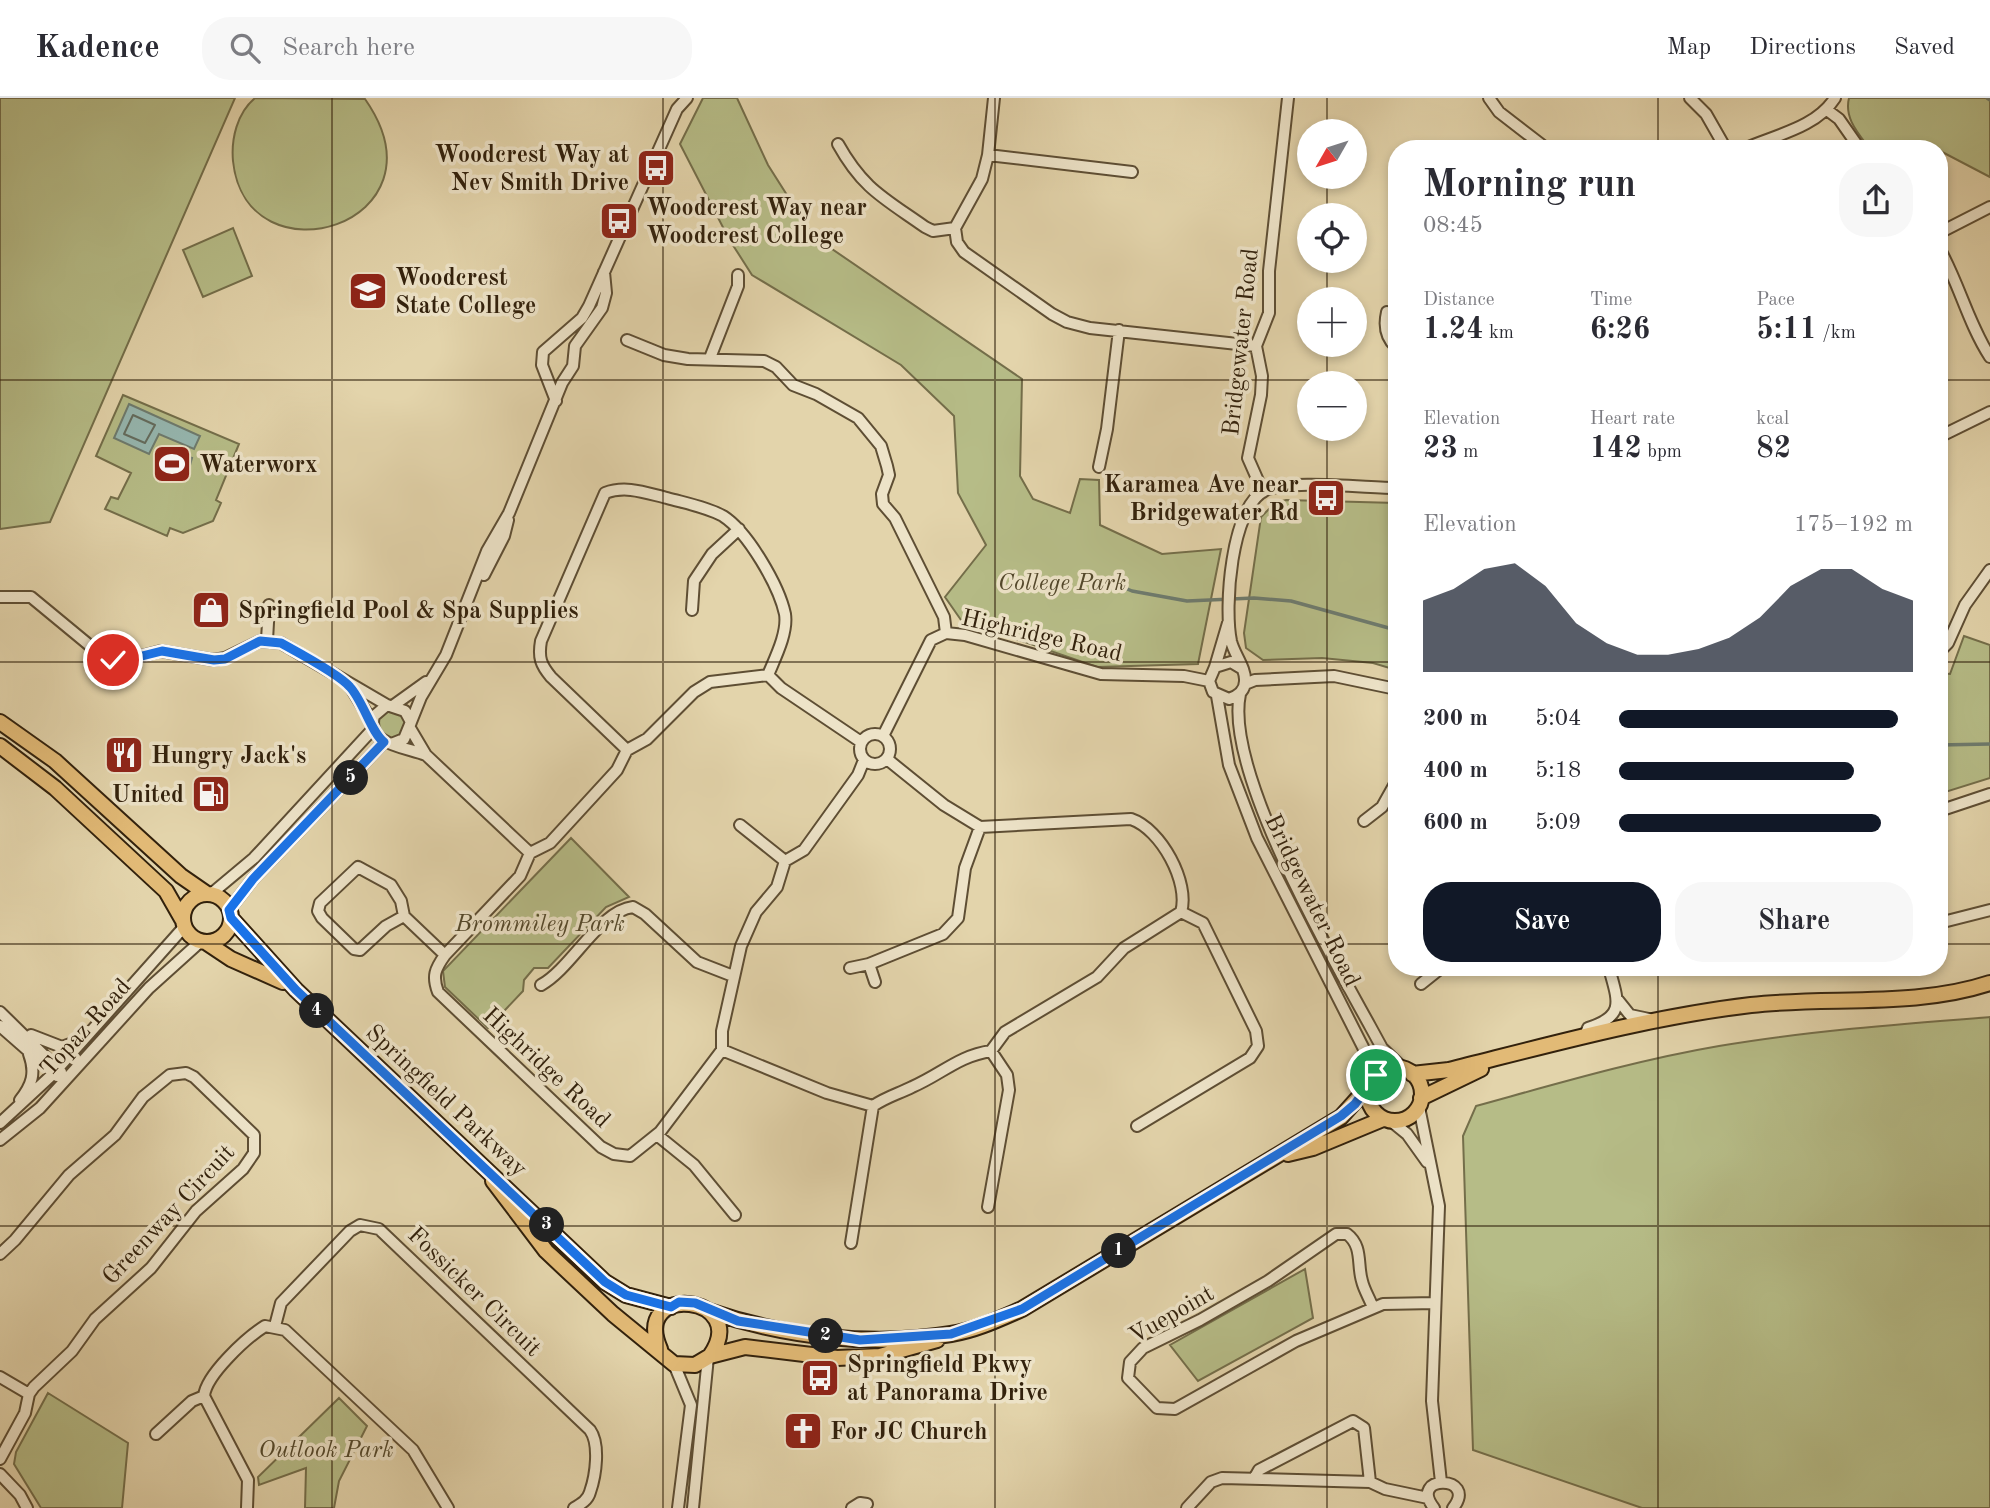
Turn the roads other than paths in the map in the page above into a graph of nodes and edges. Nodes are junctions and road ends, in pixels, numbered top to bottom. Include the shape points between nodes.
1 (687, 98) edge
2 (994, 98) edge
3 (1288, 98) edge
4 (1489, 98) edge
5 (1835, 98) edge
6 (1695, 100) edge
7 (678, 103) edge
8 (1827, 110) junction
9 (1535, 140) edge
10 (1720, 140) edge
11 (1767, 140) edge
12 (1854, 140) edge
13 (838, 144) dead end
14 (988, 155) junction
15 (1132, 172) dead end
16 (1990, 206) edge
17 (955, 228) junction
18 (1948, 228) edge
19 (1948, 266) edge
20 (604, 272) junction
21 (738, 275) dead end
22 (1387, 312) dead end
23 (1119, 330) junction
24 (1388, 337) edge
25 (626, 340) dead end
26 (550, 345) junction
27 (1256, 346) junction
28 (1989, 353) edge
29 (573, 355) junction
30 (710, 358) junction
31 (545, 370) junction
32 (567, 374) junction
33 (556, 401) junction
34 (1990, 412) edge
35 (1948, 433) edge
36 (1099, 467) dead end
37 (1388, 488) edge
38 (1263, 492) junction
39 (739, 529) junction
40 (1990, 570) edge
41 (0, 597) edge
42 (269, 605) dead end
43 (692, 610) dead end
44 (1228, 620) junction
45 (946, 633) junction
46 (267, 640) junction
47 (1948, 643) edge
48 (1214, 667) junction
49 (435, 674) junction
50 (768, 675) junction
51 (1245, 680) junction
52 (1209, 681) junction
53 (350, 686) junction
54 (1388, 687) edge
55 (1217, 696) junction
56 (391, 705) junction
57 (0, 722) edge
58 (372, 725) junction
59 (411, 725) junction
60 (883, 736) junction
61 (861, 742) junction
62 (389, 743) junction
63 (0, 746) edge
64 (627, 750) junction
65 (426, 755) junction
66 (864, 760) junction
67 (887, 760) junction
68 (1990, 794) edge
69 (1388, 796) edge
70 (1948, 808) edge
71 (1364, 821) dead end
72 (740, 825) dead end
73 (980, 827) junction
74 (530, 853) junction
75 (785, 861) junction
76 (209, 894) junction
77 (1990, 910) edge
78 (1181, 912) junction
79 (230, 914) junction
80 (404, 916) junction
81 (1948, 921) edge
82 (183, 923) junction
83 (204, 942) junction
84 (445, 956) junction
85 (869, 964) junction
86 (850, 968) dead end
87 (733, 975) junction
88 (1431, 976) edge
89 (1611, 976) edge
90 (875, 982) dead end
91 (1990, 983) edge
92 (1421, 984) dead end
93 (541, 985) dead end
94 (296, 990) junction
95 (1618, 1000) junction
96 (0, 1012) edge
97 (1653, 1020) junction
98 (16, 1027) junction
99 (1, 1028) edge
100 (1585, 1036) junction
101 (80, 1040) junction
102 (722, 1050) junction
103 (28, 1051) junction
104 (991, 1051) junction
105 (1520, 1052) junction
106 (56, 1071) junction
107 (1408, 1071) junction
108 (65, 1080) junction
109 (1370, 1083) junction
110 (1420, 1102) junction
111 (873, 1106) junction
112 (1387, 1120) junction
113 (1, 1122) edge
114 (1137, 1126) dead end
115 (657, 1135) junction
116 (0, 1140) edge
117 (1261, 1165) junction
118 (1430, 1168) junction
119 (489, 1174) junction
120 (988, 1207) dead end
121 (735, 1215) dead end
122 (851, 1243) dead end
123 (0, 1254) edge
124 (1434, 1303) junction
125 (671, 1307) junction
126 (1373, 1308) junction
127 (709, 1311) junction
128 (275, 1326) junction
129 (951, 1334) junction
130 (660, 1349) junction
131 (709, 1357) junction
132 (674, 1364) junction
133 (0, 1377) edge
134 (29, 1394) junction
135 (204, 1396) junction
136 (156, 1434) dead end
137 (0, 1459) edge
138 (0, 1474) edge
139 (1255, 1478) junction
140 (1370, 1482) junction
141 (1441, 1482) junction
142 (1431, 1503) edge
143 (867, 1504) dead end
144 (27, 1508) edge
145 (247, 1508) edge
146 (448, 1508) edge
147 (574, 1508) edge
148 (678, 1508) edge
149 (693, 1508) edge
150 (852, 1508) edge
151 (1187, 1508) edge
152 (1453, 1508) edge

1 - 7 street
2 - 14 street
3 - 27 street, Bridgewater Road via 1269,271 1269,313
4 - 9 street via 1499,112
5 - 8 street
6 - 10 street
7 - 20 street
8 - 11 street
8 - 12 street
13 - 17 street via 869,188 933,231
14 - 15 street
14 - 17 street via 976,194
16 - 18 street
17 - 23 street via 964,252 1052,314 1067,323
19 - 28 street
20 - 26 street via 582,318
20 - 29 street via 602,308
21 - 30 street via 738,286
22 - 24 street
23 - 27 street
23 - 36 street
25 - 30 street via 664,355
26 - 29 street via 563,345
26 - 31 street via 541,357
27 - 38 street, Bridgewater Road via 1261,395 1248,458
29 - 32 street
30 - 45 street via 764,361 793,385 847,410 867,428 881,446 889,475 883,504 895,518 944,617
31 - 32 street via 556,376
31 - 33 street
32 - 33 street
33 - 49 street
34 - 35 street
37 - 38 street via 1293,486
38 - 44 street, Bridgewater Road via 1241,518
39 - 43 street via 712,554 694,581
39 - 50 street via 755,548 785,615
39 - 64 street via 702,508 636,490 618,488 605,494 538,653 551,677
40 - 47 street via 1965,605
41 - 46 street via 30,597 113,660 162,651 214,660
42 - 46 street
44 - 48 street, Bridgewater Road
44 - 51 street, Bridgewater Road
45 - 52 street, Highridge Road via 1101,674
45 - 60 street, Highridge Road via 932,640
46 - 53 street via 281,643
48 - 51 street via 1231,662
48 - 52 street
49 - 56 street
49 - 59 street
50 - 61 street
50 - 64 street via 710,682 681,703 647,739
51 - 54 street via 1335,676
51 - 55 street via 1229,699
51 - 107 street, Bridgewater Road via 1237,708 1241,740 1263,812 1382,1048
52 - 55 street
53 - 56 street
53 - 58 street
55 - 109 street, Bridgewater Road via 1229,765 1256,838 1367,1055
56 - 58 street via 377,711
56 - 59 street via 405,711
57 - 76 main road via 55,761 181,876
58 - 62 street
58 - 76 street via 254,858
59 - 62 street via 404,739
59 - 65 street
60 - 61 street via 871,734
60 - 67 street via 890,747
61 - 66 street
62 - 65 street
62 - 79 street via 253,879
63 - 82 main road via 55,788 166,891
64 - 74 street via 617,770 550,843
65 - 74 street
66 - 67 street via 876,765
66 - 75 street via 804,850
67 - 73 street
68 - 70 street
69 - 71 street
72 - 75 street
73 - 78 street via 1131,819 1145,824 1158,835 1183,887
73 - 85 street via 965,868 958,918 951,927
74 - 84 street, Highridge Road via 520,876
75 - 87 street via 777,887 748,927
76 - 79 main road via 225,903
76 - 82 main road via 190,901
77 - 81 street
78 - 104 street via 1124,948 1097,977 1006,1032
78 - 114 street via 1203,923 1256,1031 1258,1046 1250,1058
79 - 83 main road via 226,932
79 - 94 main road, Springfield Parkway
80 - 80 street via 391,885 358,867 320,903 318,911 360,950
80 - 84 street
82 - 83 main road
82 - 101 street, Topaz Road
83 - 94 main road, Springfield Parkway
83 - 108 street, Topaz Road via 149,988
84 - 115 street, Highridge Road via 435,969 438,992 601,1147 630,1156
85 - 86 street
85 - 90 street
87 - 93 street via 697,962 633,907 614,913 554,978
87 - 102 street
88 - 92 street
89 - 95 street
91 - 97 main road via 1945,993 1756,1005
94 - 119 main road, Springfield Parkway
95 - 97 street via 1630,1015
95 - 100 street via 1611,1020 1588,1028
96 - 98 street
97 - 100 main road
98 - 101 street via 43,1042 62,1046
98 - 106 street
99 - 103 street
100 - 105 main road
101 - 106 street, Topaz Road
102 - 111 street via 827,1093
102 - 115 street, Highridge Road
103 - 106 street
103 - 113 street, Topaz Road via 34,1067 31,1086
104 - 111 street via 967,1055
104 - 120 street via 1007,1075 1009,1090
105 - 107 main road via 1445,1071
105 - 110 main road
106 - 108 street
106 - 113 street, Topaz Road
107 - 109 main road via 1384,1069
107 - 110 main road via 1421,1087
108 - 116 street, Topaz Road via 40,1108
109 - 112 main road via 1370,1105
109 - 117 main road via 1341,1116
110 - 112 main road via 1407,1118
110 - 118 street
111 - 122 street
112 - 117 main road
112 - 118 street via 1407,1134
115 - 121 street via 694,1165
117 - 129 main road via 1022,1309
118 - 124 street via 1439,1206
119 - 125 main road, Springfield Parkway via 615,1290
119 - 130 main road via 546,1251 612,1314
123 - 134 street, Greenway Circuit via 69,1175 115,1135 143,1097 170,1074 194,1077 254,1135 254,1153 243,1169 196,1211 150,1268 95,1319 72,1351
124 - 126 street, Vuepoint via 1405,1301
124 - 141 street via 1432,1401
125 - 127 main road via 687,1302
125 - 130 main road via 656,1327
126 - 126 street, Vuepoint via 1296,1341 1175,1409 1157,1408 1128,1378 1130,1362 1143,1348 1268,1282 1336,1234 1347,1234 1354,1241
127 - 129 main road via 786,1331 860,1340
127 - 131 main road via 718,1333
128 - 135 street via 254,1333 210,1379
128 - 146 street via 285,1330 413,1450
128 - 147 street, Fossicker Circuit via 281,1303 350,1231 360,1225 379,1229 590,1430 597,1445 590,1492
129 - 131 main road via 899,1353 869,1357 837,1358 745,1347
130 - 132 main road
131 - 132 main road via 695,1365
131 - 149 street
132 - 148 street via 691,1405
133 - 134 street
134 - 137 street, Greenway Circuit via 25,1413
135 - 136 street via 192,1401
135 - 145 street via 248,1480
138 - 144 street
139 - 140 street
139 - 140 street via 1259,1470 1353,1421 1364,1428
139 - 151 street via 1217,1479
140 - 142 street
141 - 142 street via 1433,1486
141 - 152 street via 1458,1492
143 - 150 street

